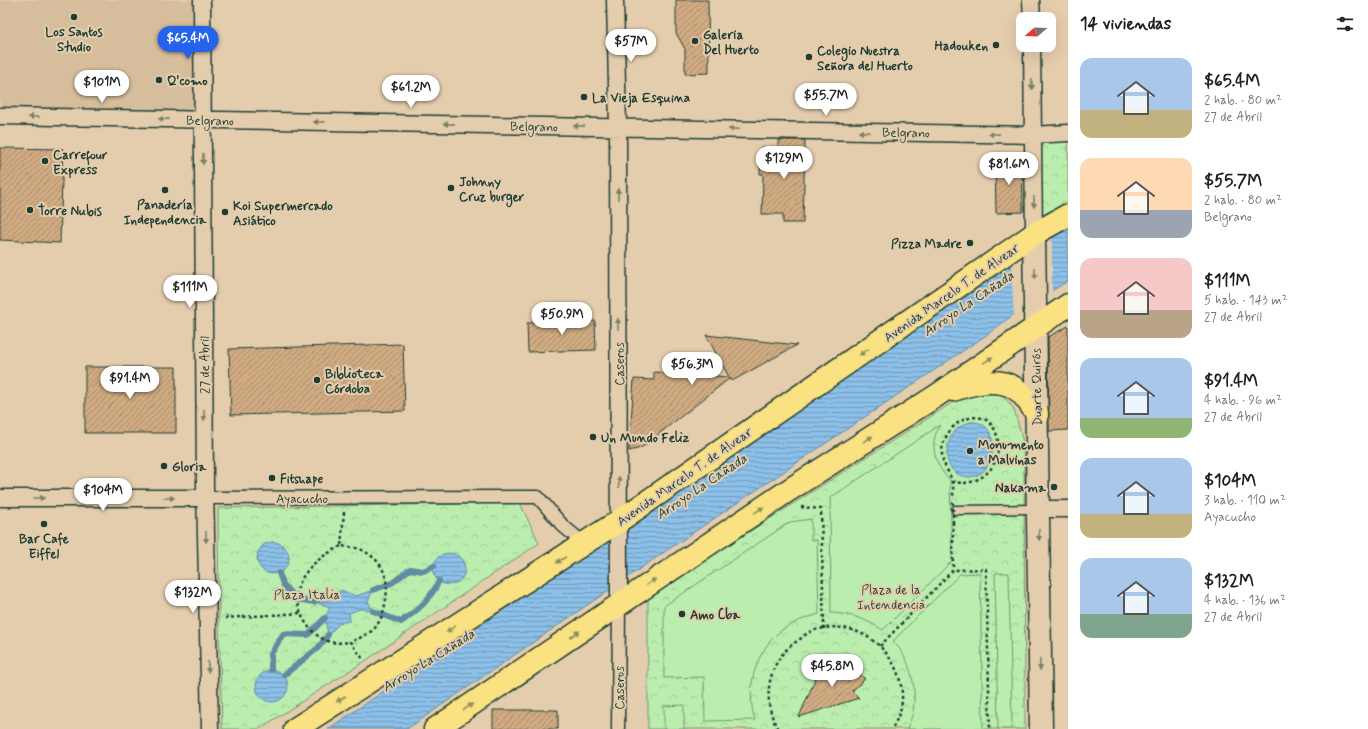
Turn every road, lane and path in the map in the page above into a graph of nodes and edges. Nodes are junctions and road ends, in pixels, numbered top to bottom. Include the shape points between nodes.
1 (202, 0) edge
2 (616, 0) edge
3 (1031, 0) edge
4 (1032, 12) edge
5 (1032, 52) edge
6 (0, 116) edge
7 (203, 120) junction
8 (618, 127) junction
9 (1068, 133) edge
10 (1033, 135) junction
11 (1068, 215) edge
12 (1034, 234) junction
13 (1068, 305) edge
14 (1036, 328) junction
15 (936, 396) junction
16 (1037, 414) junction
17 (952, 482) junction
18 (0, 498) edge
19 (205, 498) junction
20 (346, 498) junction
21 (800, 506) dead end
22 (954, 506) junction
23 (1038, 509) junction
24 (1068, 509) edge
25 (619, 521) junction
26 (585, 544) junction
27 (341, 546) junction
28 (953, 570) junction
29 (619, 604) junction
30 (301, 613) junction
31 (219, 619) dead end
32 (824, 628) junction
33 (350, 642) junction
34 (880, 646) junction
35 (365, 661) dead end
36 (210, 729) edge
37 (295, 729) edge
38 (436, 729) edge
39 (618, 729) edge
40 (778, 729) edge
41 (892, 729) edge
42 (990, 729) edge
43 (1041, 729) edge

1 - 7 street, 27 de Abril
2 - 8 street, Caseros
3 - 4 street
5 -> 10 street, Duarte Quirós
7 -> 6 street, Belgrano
8 -> 7 street, Belgrano
7 -> 19 street, 27 de Abril
10 -> 8 street, Belgrano
25 -> 8 street, Caseros
9 - 10 street, Belgrano
10 -> 12 street, Duarte Quirós
11 - 12 main road, Avenida Marcelo T. de Alvear
12 -> 14 main road, Duarte Quirós
12 -> 25 main road, Avenida Marcelo T. de Alvear
13 - 14 main road
15 -> 14 main road
14 - 16 main road, Duarte Quirós
15 - 16 main road via 970,385 993,382 1010,385 1021,393
29 -> 15 main road via 789,490
16 - 23 main road, Duarte Quirós
17 - 17 path via 944,464 944,441 951,429 965,419 980,417 988,420 997,436 999,448 990,472 976,481
17 - 22 path
18 -> 19 street, Ayacucho
19 - 20 street, Ayacucho
19 -> 36 street, 27 de Abril
20 - 26 street, Ayacucho via 538,498 563,526
20 - 27 path
21 - 32 path via 821,509
22 - 23 lane
22 - 28 path, bridge
23 - 24 street
23 -> 43 main road, Duarte Quirós
25 - 26 main road, Avenida Marcelo T. de Alvear
25 - 29 street, Caseros
26 -> 37 main road, Avenida Marcelo T. de Alvear
27 - 30 path via 307,570 296,594
27 - 33 path via 361,549 374,558 384,570 387,580 384,609 374,629
28 - 34 path
28 - 42 path via 986,569
38 -> 29 main road
29 - 39 street, Caseros
30 - 31 path
30 - 33 path via 313,632 323,640
32 - 34 path via 857,631
32 - 40 path via 812,631 793,643 776,661 769,684 770,706
33 - 35 path
34 - 41 path via 890,657 899,675 902,695 899,716

